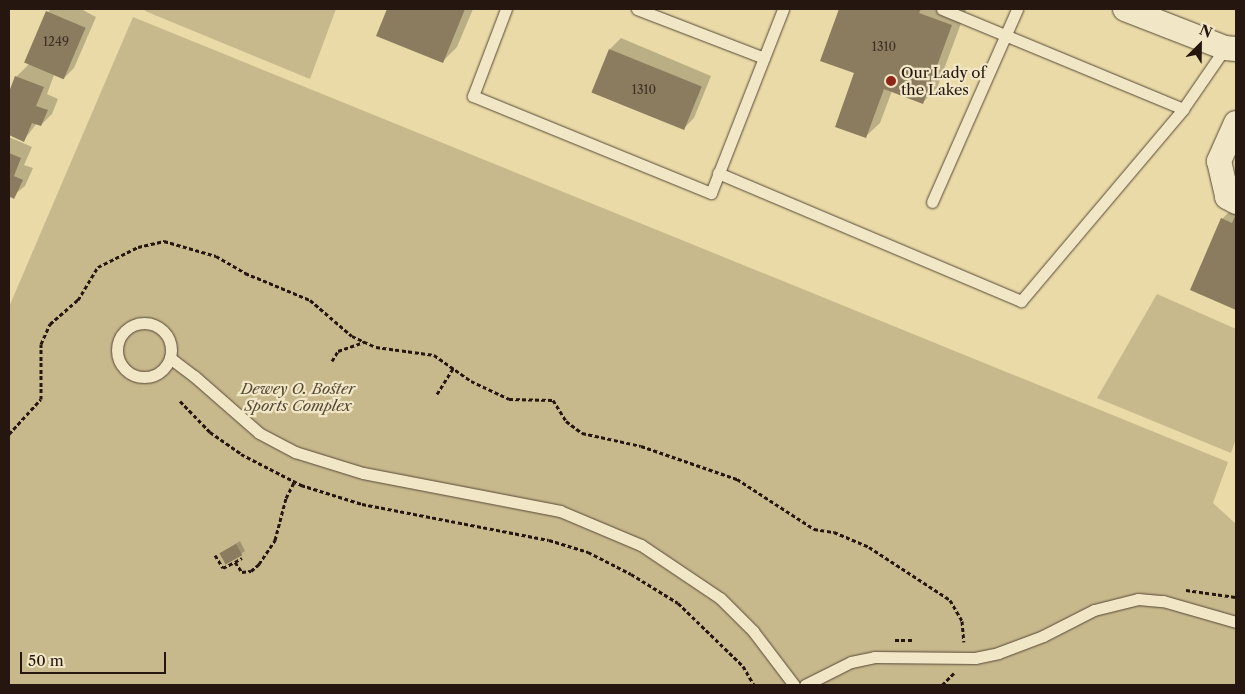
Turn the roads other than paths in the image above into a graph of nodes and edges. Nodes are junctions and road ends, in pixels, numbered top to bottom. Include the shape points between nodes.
1 (506, 9) edge
2 (637, 9) edge
3 (783, 9) edge
4 (942, 9) edge
5 (1017, 9) edge
6 (1125, 9) edge
7 (1005, 36) junction
8 (1231, 49) edge
9 (764, 58) junction
10 (1183, 109) junction
11 (1236, 123) edge
12 (718, 173) junction
13 (1228, 175) edge
14 (932, 202) dead end
15 (1236, 202) edge
16 (170, 358) junction
17 (1236, 622) edge
18 (794, 685) edge
19 (805, 685) edge

1 - 12 lane via 474,96 711,193
2 - 9 lane
3 - 9 lane
4 - 7 lane
5 - 7 lane
6 - 8 street
7 - 10 lane
7 - 14 lane
8 - 10 lane
9 - 12 lane
10 - 12 lane via 1021,301
11 - 13 street via 1219,161
13 - 15 street via 1227,197
16 - 16 lane via 170,343 157,326 135,324 120,339 119,359 132,374 157,373
16 - 18 lane via 259,433 295,452 355,471 560,511 641,545 720,598 752,631
17 - 19 lane via 1163,601 1138,599 1094,610 1043,636 998,653 975,658 874,657 851,662

